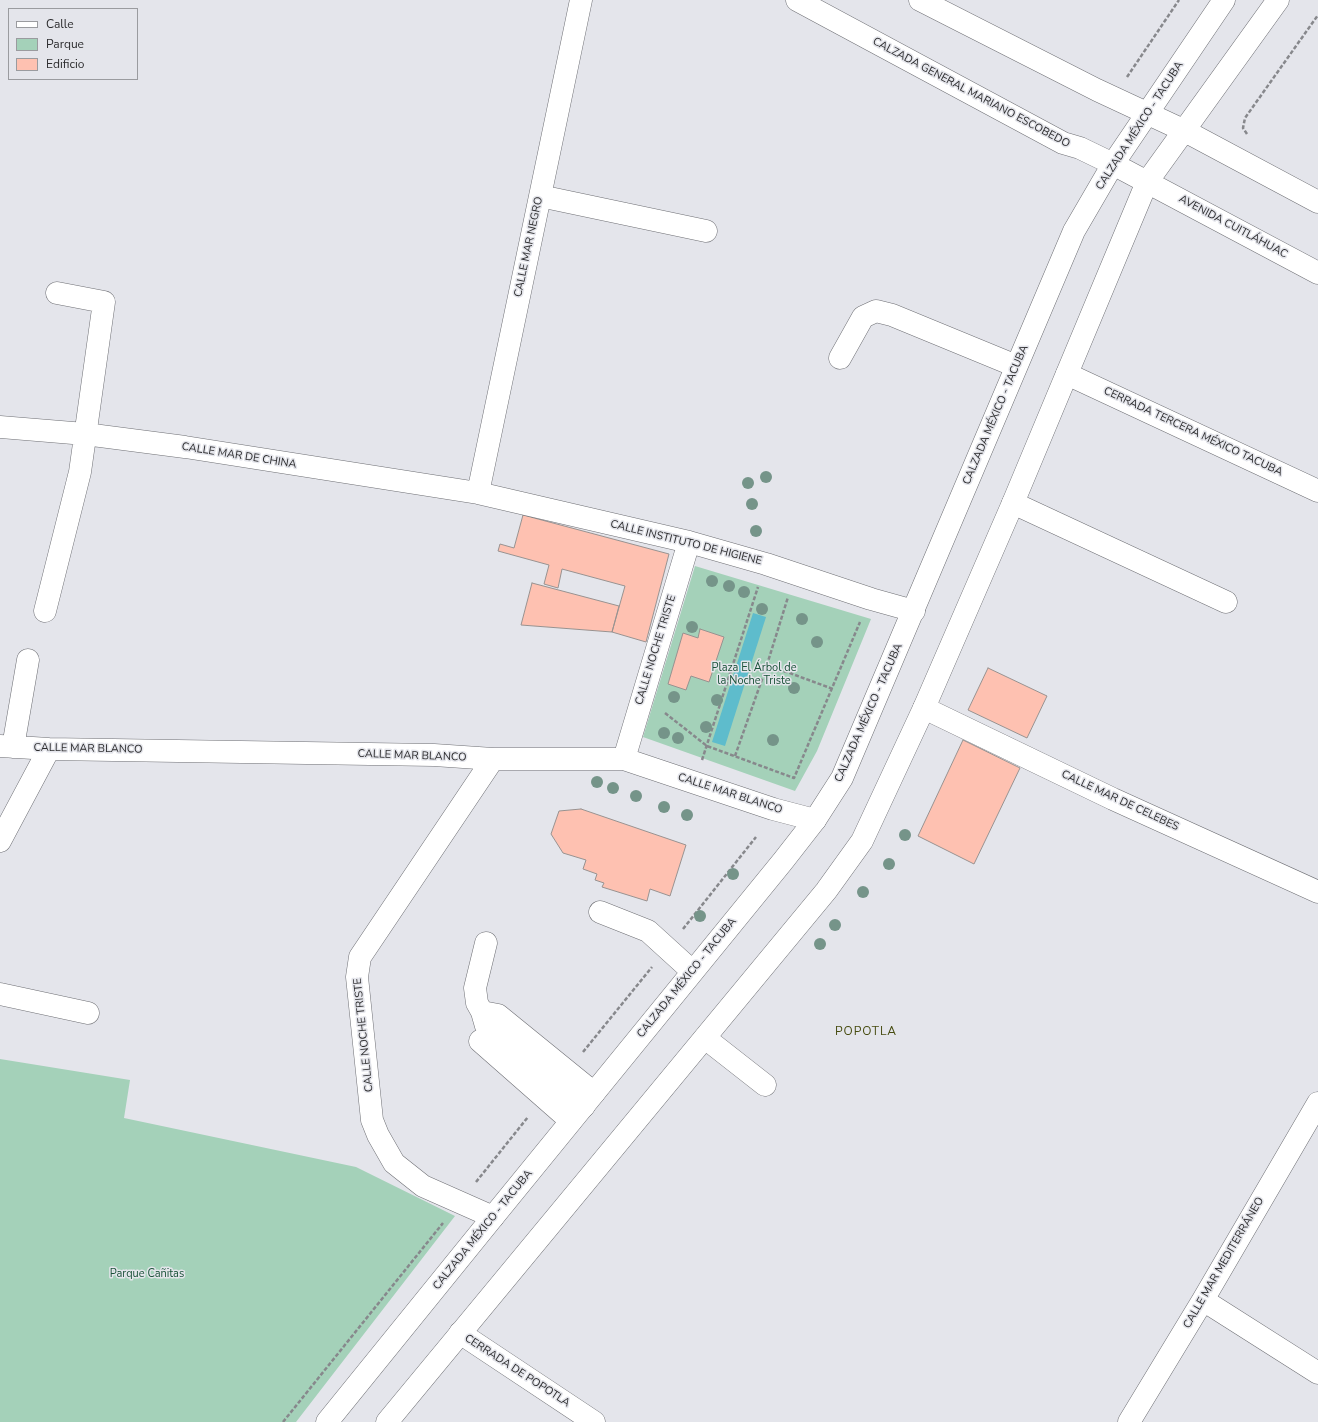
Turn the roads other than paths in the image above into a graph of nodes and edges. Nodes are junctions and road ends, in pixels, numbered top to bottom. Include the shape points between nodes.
1 (581, 0) edge
2 (797, 0) edge
3 (920, 0) edge
4 (1224, 0) edge
5 (1278, 0) edge
6 (1147, 113) junction
7 (1185, 131) junction
8 (1113, 164) junction
9 (1147, 182) junction
10 (540, 196) junction
11 (1318, 202) edge
12 (706, 231) dead end
13 (1318, 273) edge
14 (57, 293) dead end
15 (840, 358) dead end
16 (1016, 366) junction
17 (1067, 374) junction
18 (0, 427) edge
19 (85, 434) junction
20 (1318, 490) edge
21 (478, 493) junction
22 (1013, 503) junction
23 (689, 542) junction
24 (1226, 602) dead end
25 (45, 611) dead end
26 (914, 611) junction
27 (28, 660) dead end
28 (924, 708) junction
29 (7, 746) edge
30 (49, 749) junction
31 (494, 758) junction
32 (624, 759) junction
33 (815, 820) junction
34 (0, 841) edge
35 (1318, 892) edge
36 (600, 912) dead end
37 (486, 943) dead end
38 (692, 971) junction
39 (0, 994) edge
40 (88, 1013) dead end
41 (483, 1026) junction
42 (705, 1038) junction
43 (765, 1085) dead end
44 (1318, 1103) edge
45 (583, 1107) junction
46 (493, 1217) junction
47 (1203, 1300) junction
48 (460, 1333) junction
49 (1318, 1373) edge
50 (328, 1422) edge
51 (387, 1422) edge
52 (594, 1422) edge
53 (1129, 1422) edge

1 - 10 street, CALLE MAR NEGRO
2 - 8 street, CALZADA GENERAL MARIANO ESCOBEDO via 1063,143
3 - 6 street
4 - 6 street, CALZADA MÉXICO - TACUBA
5 - 7 street
6 - 7 street
6 - 8 street, CALZADA MÉXICO - TACUBA
7 - 9 street
7 - 11 street
8 - 9 street, CALZADA GENERAL MARIANO ESCOBEDO
8 - 16 street, CALZADA MÉXICO - TACUBA via 1074,231
9 - 13 street, AVENIDA CUITLÁHUAC
9 - 17 street
10 - 12 street
10 - 21 street, CALLE MAR NEGRO
14 - 19 street via 104,302
15 - 16 street via 863,317 876,312 892,315
16 - 26 street, CALZADA MÉXICO - TACUBA
17 - 20 street, CERRADA TERCERA MÉXICO TACUBA
17 - 22 street
18 - 19 street, CALLE MAR DE CHINA
19 - 21 street, CALLE MAR DE CHINA
19 - 25 street via 80,472
21 - 23 street, CALLE INSTITUTO DE HIGIENE
22 - 24 street
22 - 28 street
23 - 26 street, CALLE INSTITUTO DE HIGIENE
23 - 32 street, CALLE NOCHE TRISTE
26 - 33 street, CALZADA MÉXICO - TACUBA via 842,778
27 - 29 street
28 - 35 street, CALLE MAR DE CELEBES via 1120,802
28 - 42 street via 862,841 826,891
29 - 30 street, CALLE MAR BLANCO
30 - 31 street, CALLE MAR BLANCO
30 - 34 street
31 - 32 street, CALLE MAR BLANCO
31 - 46 street, CALLE NOCHE TRISTE via 360,957 357,977 372,1120 378,1135 394,1163 424,1186
32 - 33 street, CALLE MAR BLANCO via 772,809
33 - 38 street, CALZADA MÉXICO - TACUBA
36 - 38 street via 648,931
37 - 41 street via 475,988
38 - 45 street, CALZADA MÉXICO - TACUBA
39 - 40 street
41 - 45 street
41 - 45 street via 544,1098
41 - 45 street via 498,1015 567,1071
42 - 43 street
42 - 48 street
44 - 47 street, CALLE MAR MEDITERRÁNEO
45 - 46 street, CALZADA MÉXICO - TACUBA
46 - 50 street, CALZADA MÉXICO - TACUBA
47 - 49 street
47 - 53 street, CALLE MAR MEDITERRÁNEO
48 - 51 street
48 - 52 street, CERRADA DE POPOTLA

